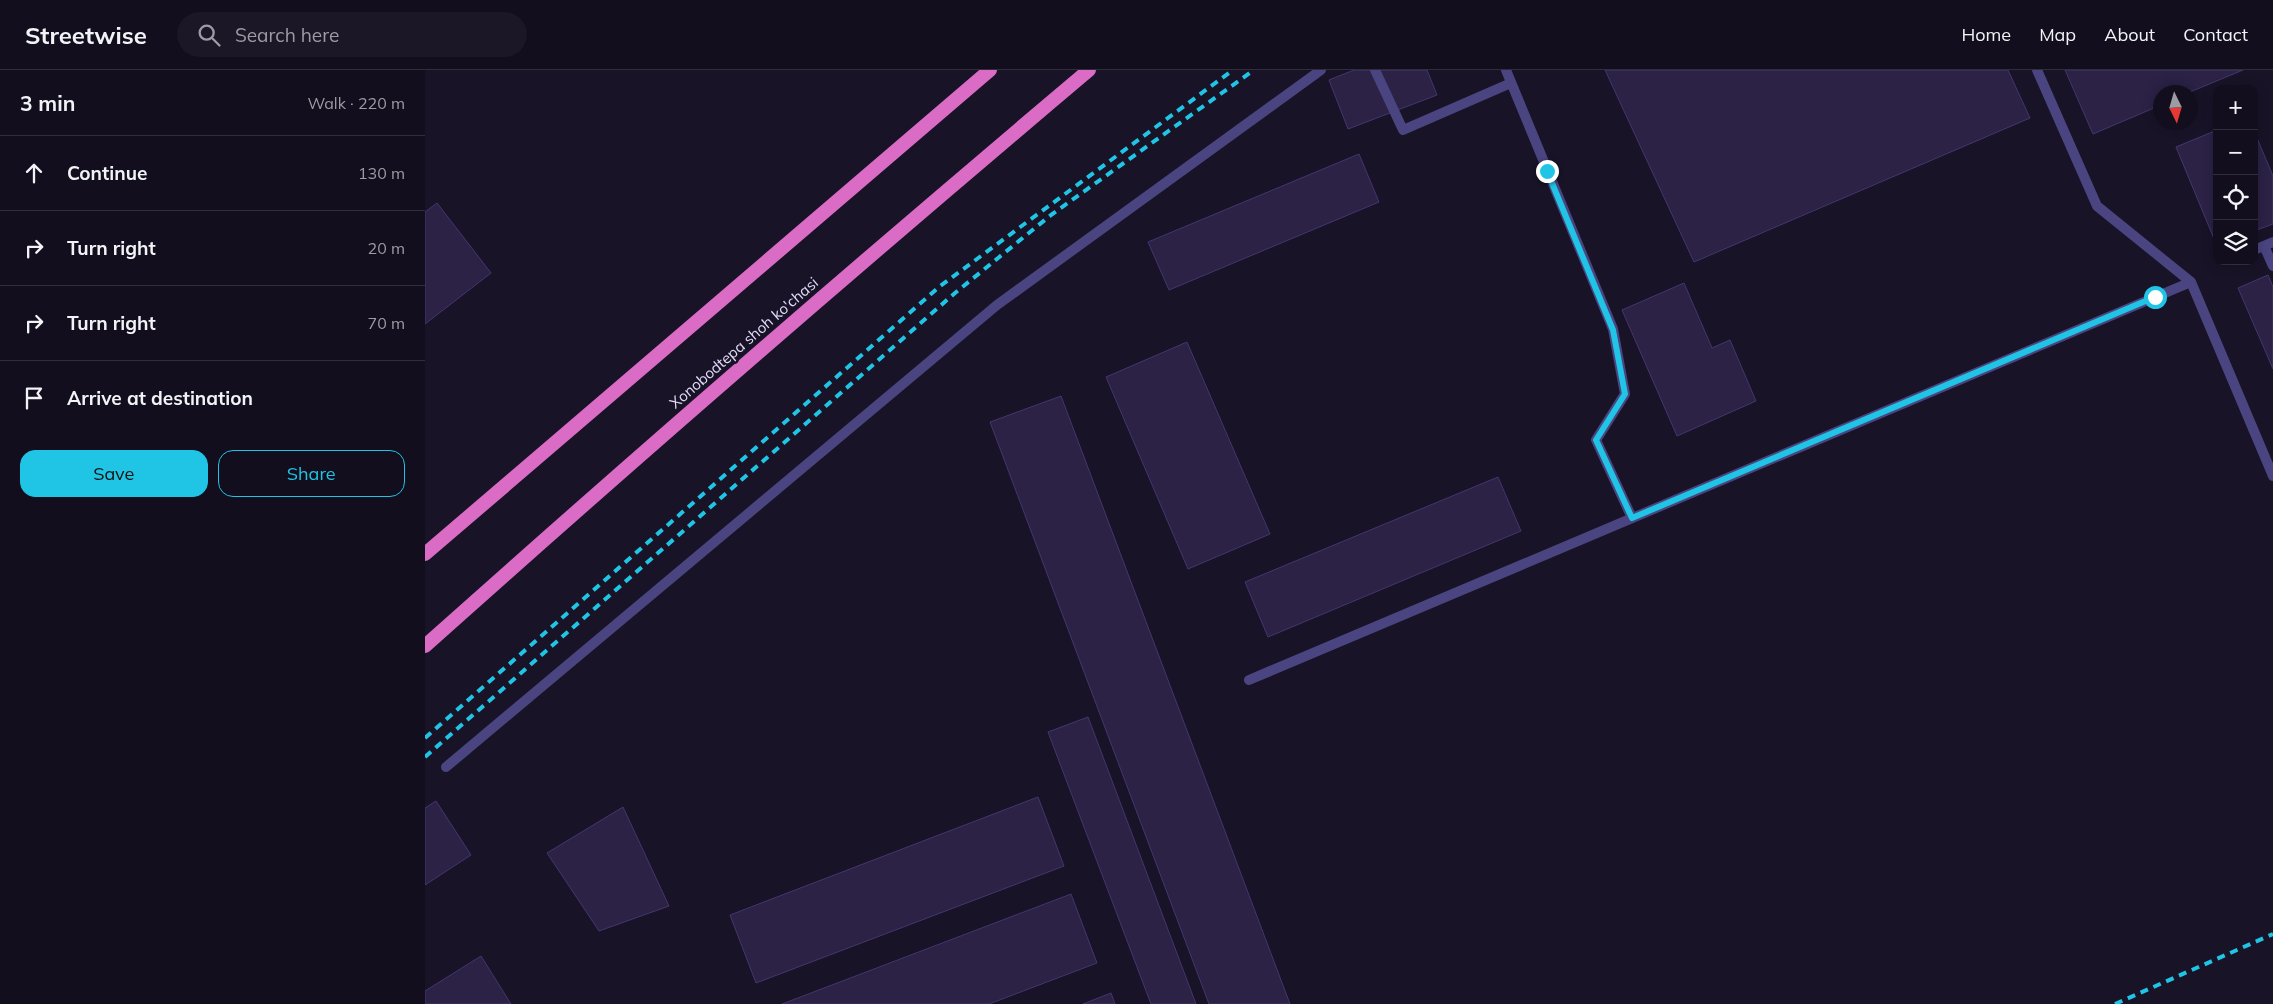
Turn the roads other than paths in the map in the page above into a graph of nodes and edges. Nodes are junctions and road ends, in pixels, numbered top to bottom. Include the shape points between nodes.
1 (990, 70) edge
2 (1089, 70) edge
3 (1321, 70) edge
4 (1375, 70) edge
5 (1506, 70) edge
6 (2037, 70) edge
7 (1511, 83) junction
8 (2264, 246) edge
9 (2273, 266) edge
10 (2191, 282) junction
11 (2273, 476) edge
12 (1632, 518) junction
13 (425, 554) edge
14 (425, 646) edge
15 (1249, 680) dead end
16 (446, 767) dead end

1 - 13 highway
2 - 14 highway, Xonobodtepa shoh ko'chasi via 859,263
3 - 16 lane via 997,305
4 - 7 lane via 1403,130
5 - 7 lane
6 - 10 lane via 2097,206
7 - 12 lane via 1613,330 1625,394 1596,440
8 - 9 lane
10 - 11 lane
10 - 12 lane
12 - 15 lane

